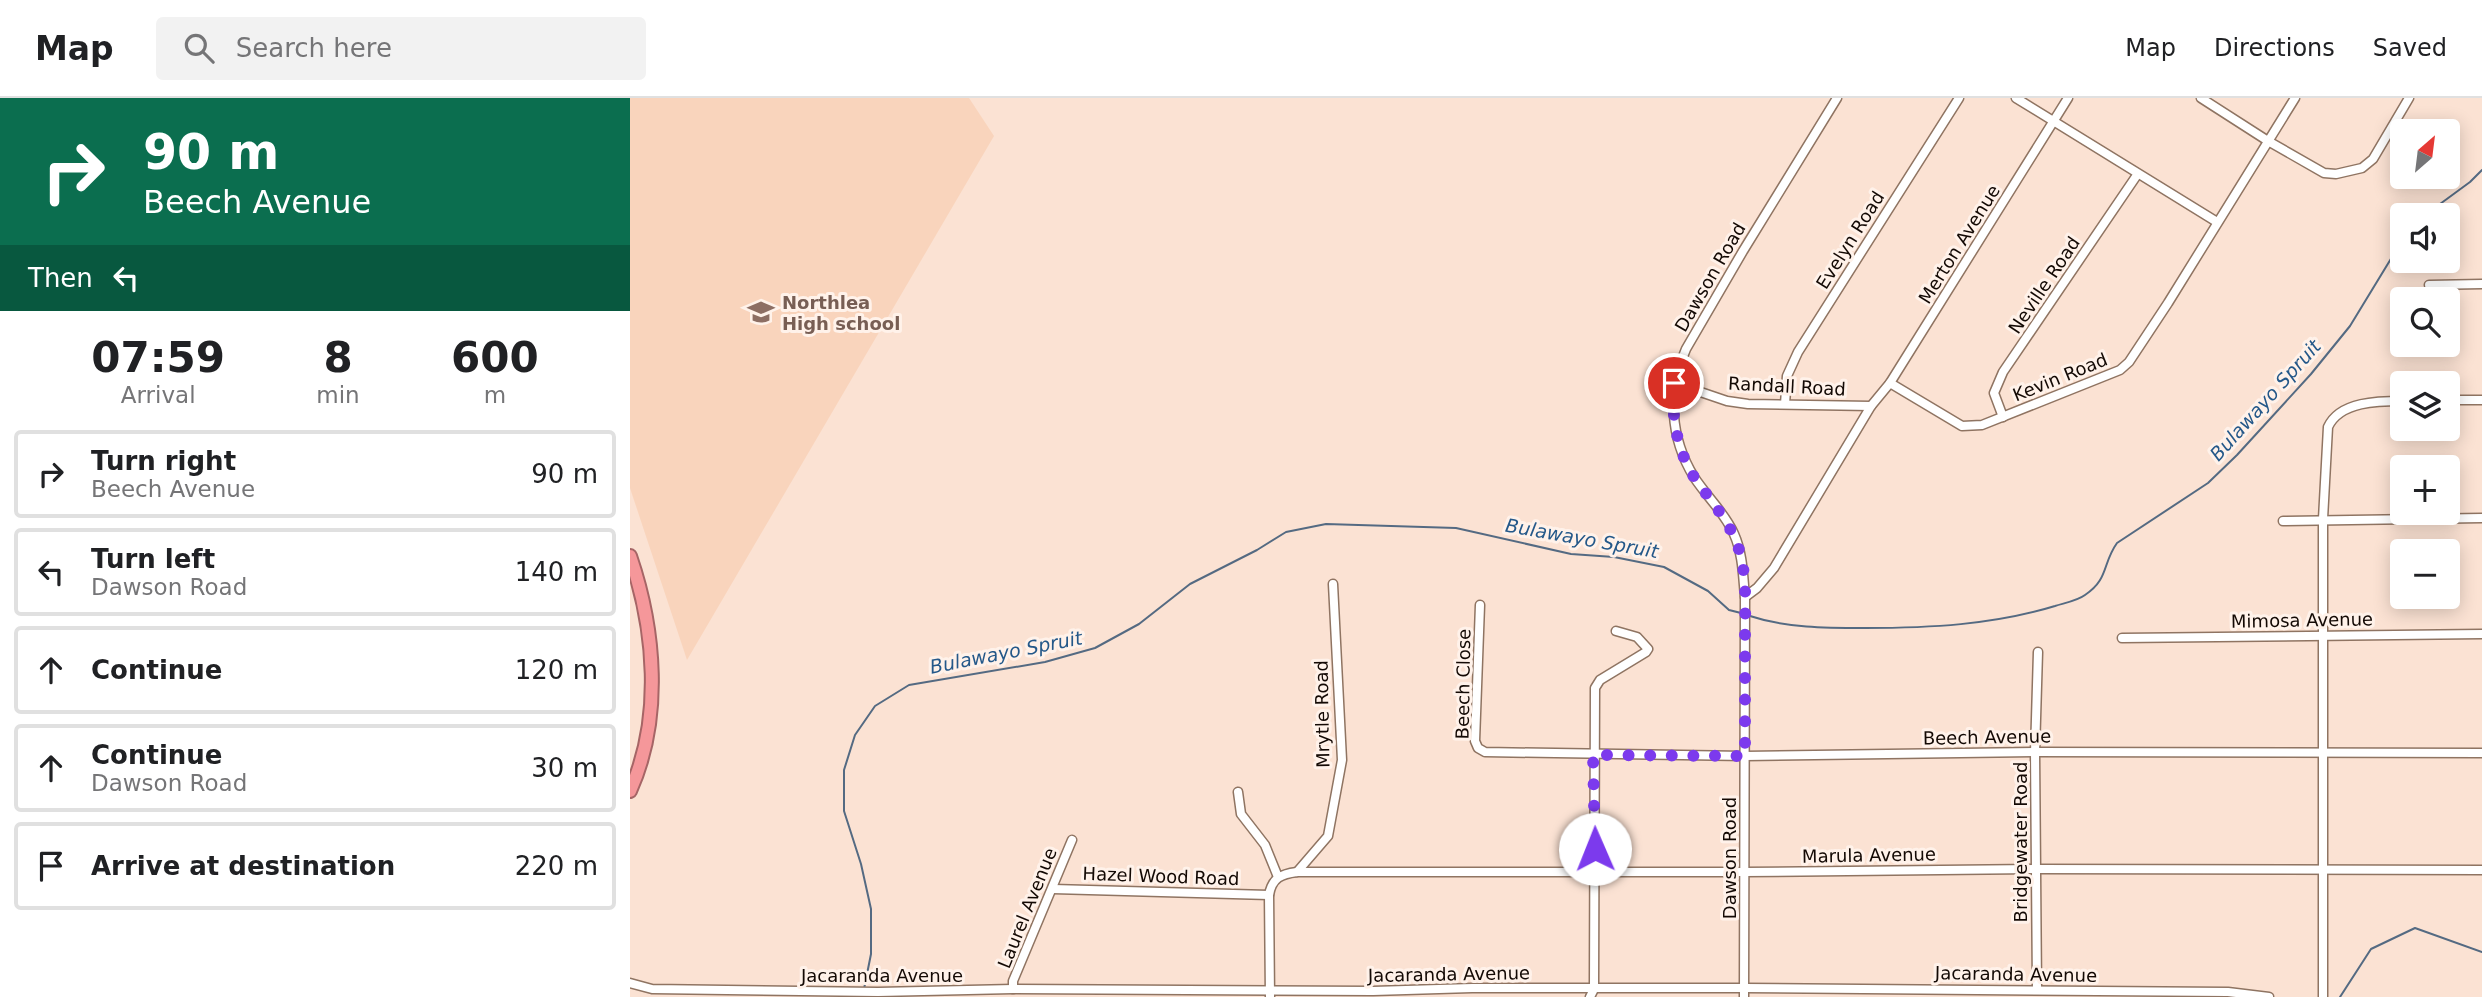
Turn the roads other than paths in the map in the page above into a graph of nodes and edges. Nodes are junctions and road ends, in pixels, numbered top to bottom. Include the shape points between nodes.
1 (1837, 98) edge
2 (1959, 98) edge
3 (2016, 98) edge
4 (2068, 98) edge
5 (2201, 98) edge
6 (2295, 98) edge
7 (2409, 98) edge
8 (2054, 121) junction
9 (2267, 141) junction
10 (2137, 175) junction
11 (2217, 222) junction
12 (2429, 285) dead end
13 (2482, 285) edge
14 (1674, 383) junction
15 (1890, 383) junction
16 (2460, 400) edge
17 (2482, 400) edge
18 (2390, 402) edge
19 (1785, 404) junction
20 (1871, 406) junction
21 (2003, 417) junction
22 (2482, 518) edge
23 (2323, 519) junction
24 (2283, 521) dead end
25 (630, 556) edge
26 (1333, 584) dead end
27 (1745, 598) junction
28 (1480, 605) dead end
29 (1616, 631) dead end
30 (2324, 634) junction
31 (2482, 634) edge
32 (2122, 638) dead end
33 (2038, 652) dead end
34 (2322, 751) junction
35 (1493, 752) joint
36 (2035, 752) junction
37 (2482, 753) edge
38 (1593, 755) junction
39 (1745, 756) junction
40 (630, 791) edge
41 (1238, 792) dead end
42 (1072, 839) dead end
43 (2036, 869) junction
44 (2482, 870) edge
45 (2324, 871) junction
46 (1297, 872) junction
47 (1744, 872) junction
48 (1595, 873) junction
49 (1278, 877) junction
50 (1053, 888) junction
51 (1269, 895) junction
52 (630, 983) edge
53 (1013, 989) junction
54 (2038, 989) junction
55 (1472, 992) edge
56 (1745, 992) edge
57 (1270, 993) edge
58 (1592, 993) edge
59 (950, 994) edge
60 (1055, 994) edge
61 (1160, 994) edge
62 (1373, 994) edge
63 (2116, 994) edge
64 (2269, 997) edge
65 (2323, 997) edge

1 - 14 street, Dawson Road via 1686,349
2 - 19 street, Evelyn Road via 1798,352 1787,376
3 - 8 street
4 - 8 street, Merton Avenue
5 - 9 street
6 - 9 street, Kevin Road
7 - 9 street via 2373,159 2346,174 2324,173
8 - 10 street
8 - 15 street, Merton Avenue
9 - 11 street, Kevin Road
10 - 11 street
10 - 21 street, Neville Road via 2003,372 1994,393
11 - 21 street, Kevin Road via 2129,362 2112,374
12 - 13 street
14 - 19 street, Randall Road via 1727,401
14 - 27 street, Dawson Road via 1675,429 1681,451 1734,534
15 - 20 street
15 - 21 street, Kevin Road via 1962,426
16 - 17 street
18 - 23 street via 2364,403 2331,420
19 - 20 street, Randall Road
20 - 27 street via 1774,569
22 - 23 street
23 - 24 street
23 - 30 street
25 - 40 highway via 648,620 651,685 644,748
26 - 46 street, Mrytle Road via 1342,760 1328,836
27 - 39 street, Dawson Road
28 - 35 street, Beech Close via 1475,741 1478,748
29 - 38 street via 1637,637 1647,650 1596,684
30 - 31 street, Mimosa Avenue
30 - 32 street, Mimosa Avenue
30 - 34 street
33 - 36 street, Bridgewater Road
34 - 36 street, Beech Avenue
34 - 37 street, Beech Avenue
34 - 45 street
35 - 38 street, Beech Avenue
36 - 39 street, Beech Avenue
36 - 43 street, Bridgewater Road
38 - 39 street, Beech Avenue
38 - 48 street
39 - 47 street, Dawson Road
41 - 49 street via 1241,814 1265,845
42 - 50 street, Laurel Avenue
43 - 45 street, Marula Avenue
43 - 47 street, Marula Avenue
43 - 54 street, Bridgewater Road
44 - 45 street, Marula Avenue
45 - 65 street
46 - 48 street, Marula Avenue
46 - 49 street, Marula Avenue
47 - 48 street, Marula Avenue
47 - 56 street, Dawson Road
48 - 58 street
49 - 51 street
50 - 51 street, Hazel Wood Road
50 - 53 street, Laurel Avenue
51 - 57 street
52 - 59 street, Jacaranda Avenue via 652,989
53 - 59 street, Jacaranda Avenue
53 - 60 street, Jacaranda Avenue
54 - 56 street, Jacaranda Avenue
54 - 63 street, Jacaranda Avenue
55 - 58 street, Jacaranda Avenue
55 - 62 street, Jacaranda Avenue
56 - 58 street, Jacaranda Avenue
57 - 61 street, Jacaranda Avenue
57 - 62 street, Jacaranda Avenue
60 - 61 street, Jacaranda Avenue
63 - 64 street, Jacaranda Avenue via 2228,992

